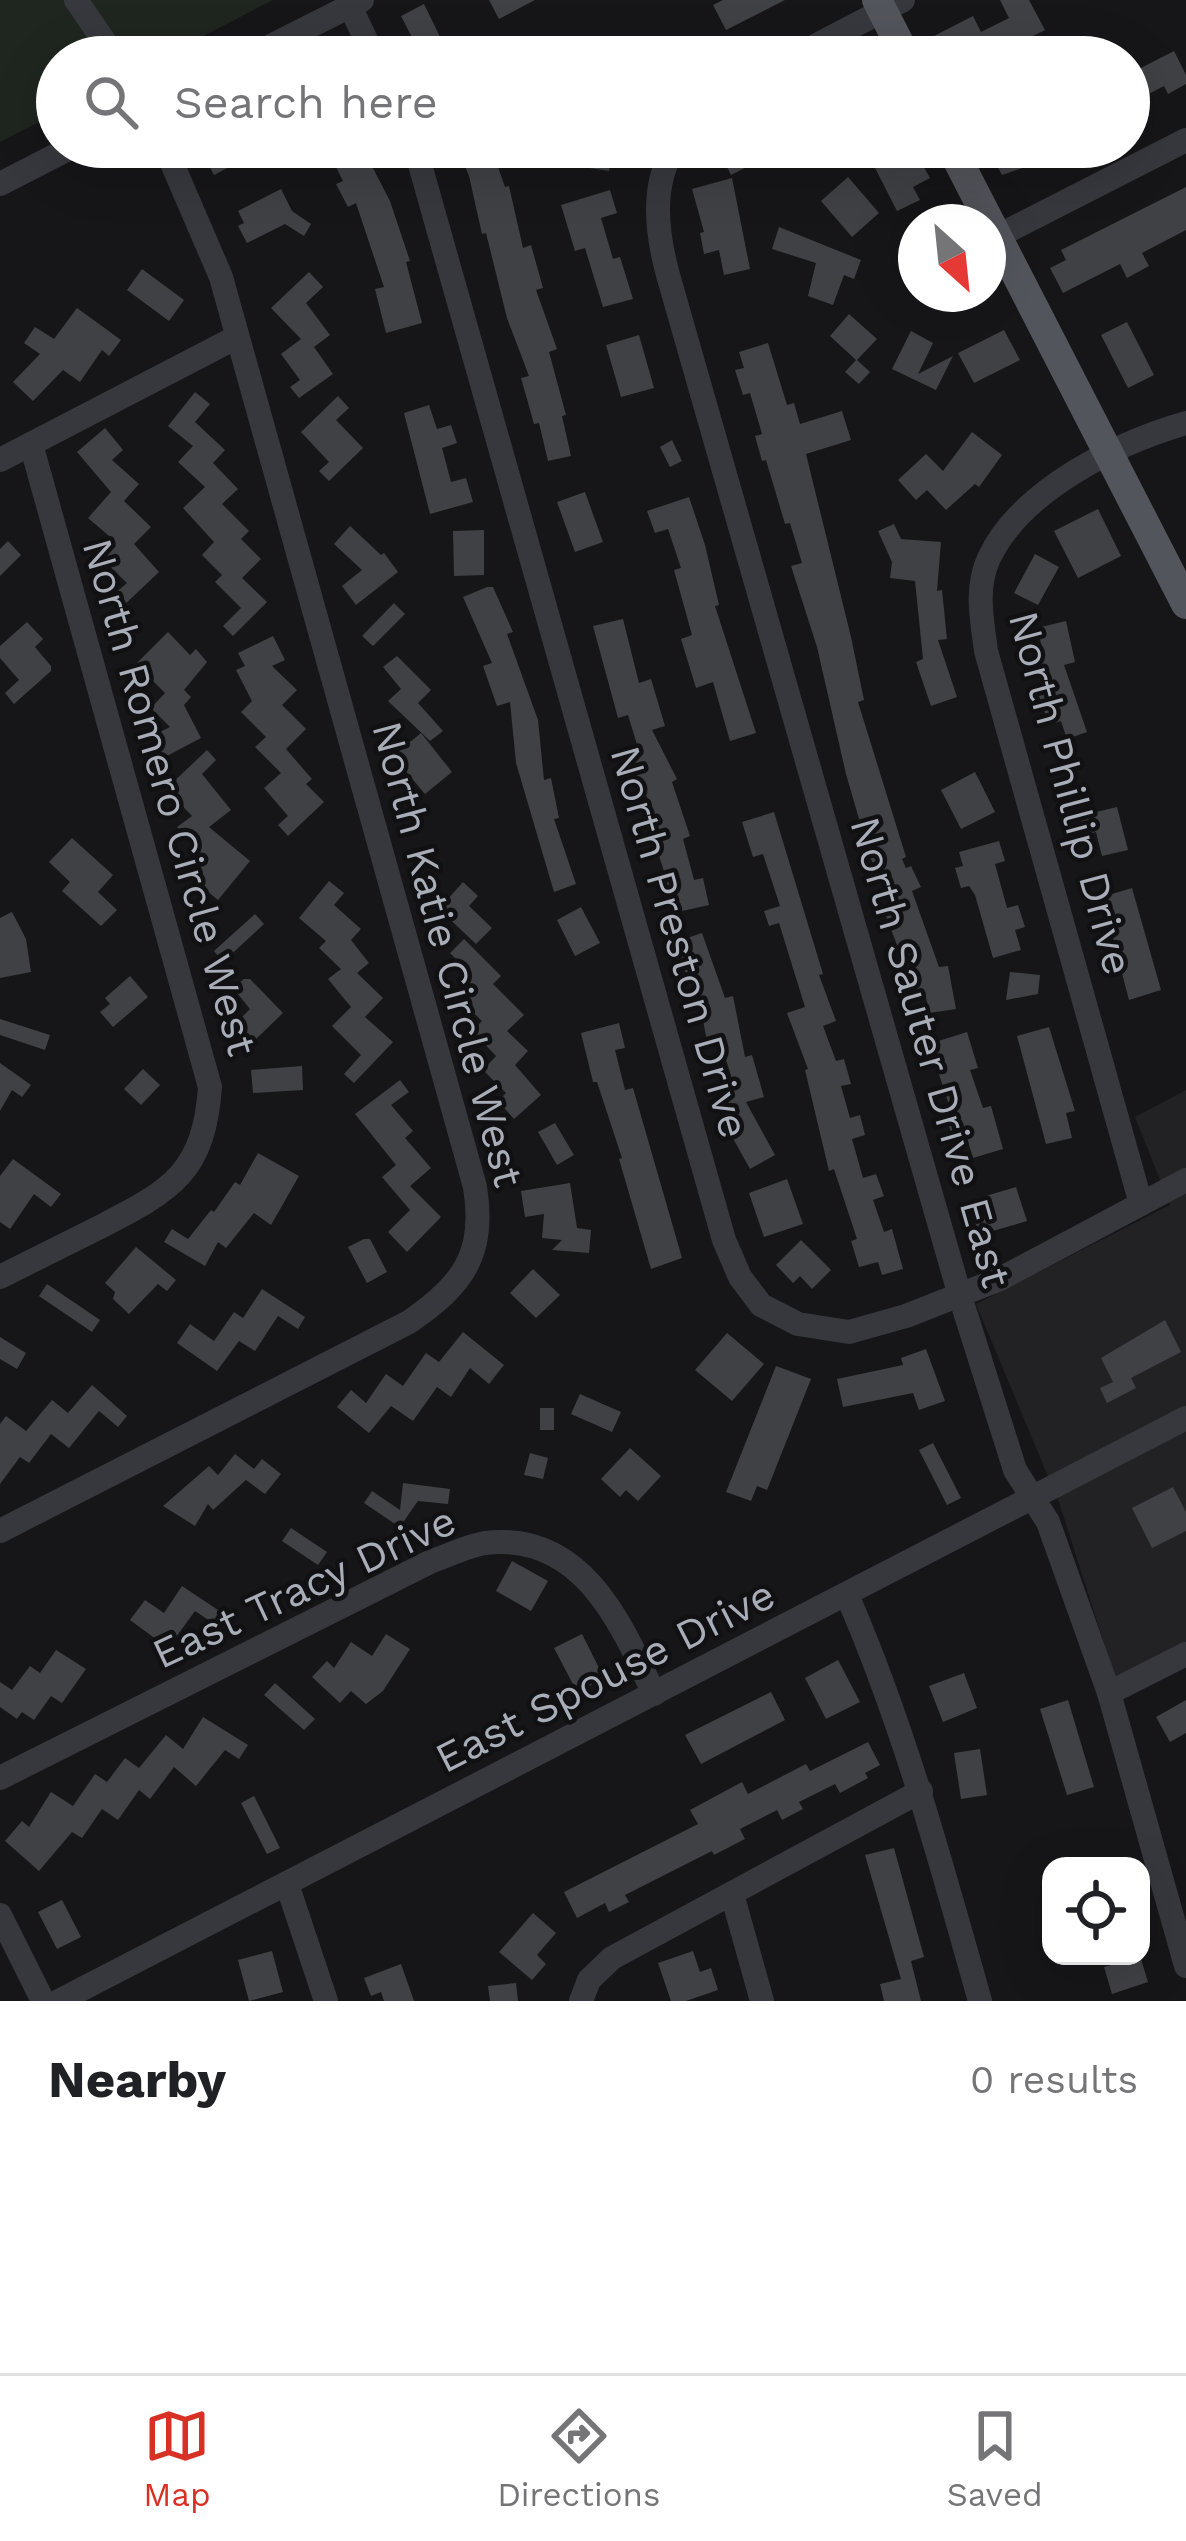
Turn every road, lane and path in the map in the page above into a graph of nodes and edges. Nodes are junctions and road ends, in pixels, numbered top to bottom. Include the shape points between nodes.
1 (76, 0) edge
2 (356, 3) edge
3 (887, 4) edge
4 (101, 36) edge
5 (291, 36) edge
6 (367, 36) edge
7 (831, 36) edge
8 (898, 36) edge
9 (1186, 140) edge
10 (1150, 158) edge
11 (36, 166) edge
12 (174, 168) edge
13 (421, 168) edge
14 (665, 168) edge
15 (961, 168) edge
16 (1131, 168) edge
17 (0, 184) edge
18 (977, 204) edge
19 (1006, 231) edge
20 (1006, 264) edge
21 (235, 338) junction
22 (1186, 423) edge
23 (31, 444) junction
24 (1109, 455) junction
25 (0, 460) edge
26 (1186, 604) edge
27 (1186, 1180) edge
28 (1141, 1204) junction
29 (0, 1277) edge
30 (960, 1296) junction
31 (1186, 1418) edge
32 (1033, 1497) junction
33 (0, 1531) edge
34 (847, 1594) junction
35 (1186, 1654) edge
36 (1108, 1693) junction
37 (654, 1694) junction
38 (0, 1778) edge
39 (921, 1791) junction
40 (287, 1884) junction
41 (732, 1894) junction
42 (0, 1915) edge
43 (1186, 1966) edge
44 (90, 1994) edge
45 (43, 2001) edge
46 (59, 2001) edge
47 (326, 2001) edge
48 (580, 2001) edge
49 (762, 2001) edge
50 (980, 2001) edge

1 - 4 street
2 - 5 street
2 - 6 street
3 - 7 street
3 - 8 main road
9 - 10 street
11 - 17 street
12 - 21 street, North Katie Circle West via 221,277
13 - 30 street, North Preston Drive via 654,1000 740,1276 761,1305 798,1324 849,1332
14 - 30 street, North Sauter Drive East via 660,244
15 - 18 main road
16 - 19 street
20 - 24 main road
21 - 23 street
21 - 33 street, North Katie Circle West via 481,1222 459,1280 409,1322
22 - 24 street, North Phillip Drive
23 - 25 street
23 - 29 street, North Romero Circle West via 210,1087 201,1142 160,1196
24 - 26 main road
24 - 28 street, North Phillip Drive via 1013,518 987,561 979,601 986,651
27 - 28 street, North Preston Drive
28 - 30 street, North Preston Drive
30 - 32 street, North Sauter Drive East via 1016,1470
31 - 32 street, East Spouse Drive
32 - 34 street, East Spouse Drive
32 - 36 street, North Sauter Drive East
34 - 37 street, East Spouse Drive
34 - 39 street
35 - 36 street
36 - 43 street, North Sauter Drive East
37 - 38 street, East Tracy Drive via 619,1618 589,1581 560,1556 520,1542 482,1544 432,1561
37 - 40 street, East Spouse Drive
39 - 41 street
39 - 50 street
40 - 44 street, East Spouse Drive
40 - 47 street
41 - 48 street via 613,1958
41 - 49 street
42 - 45 street
44 - 46 street, East Spouse Drive

